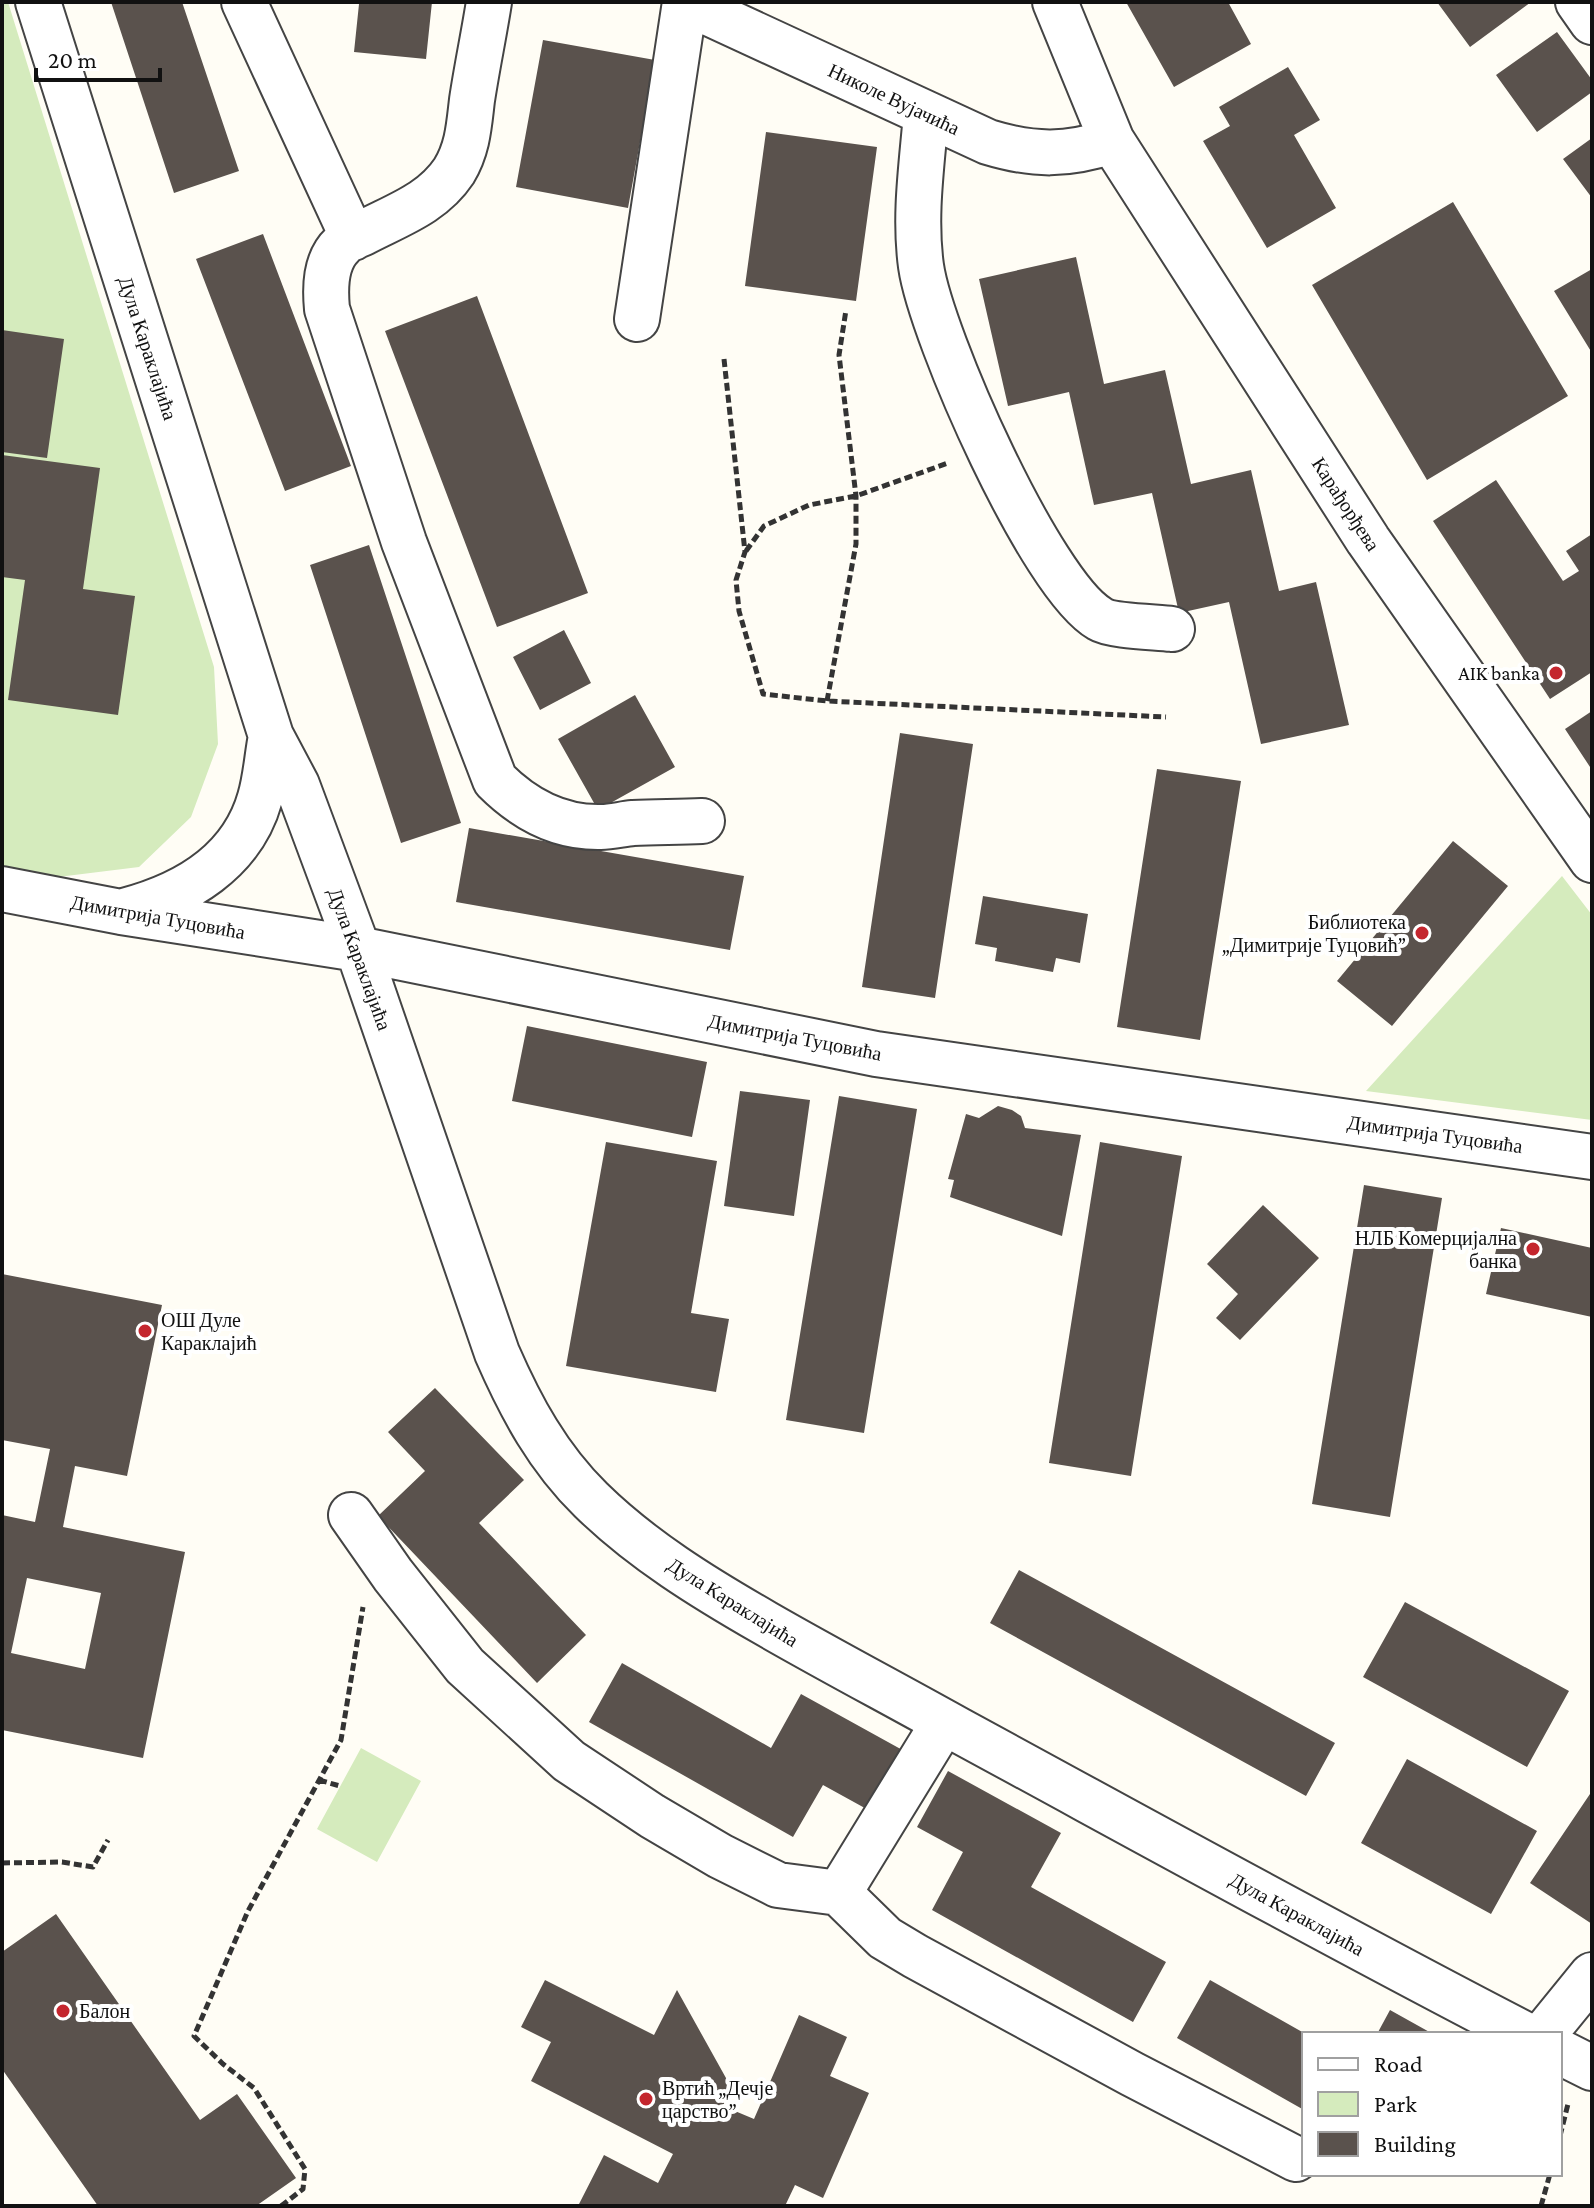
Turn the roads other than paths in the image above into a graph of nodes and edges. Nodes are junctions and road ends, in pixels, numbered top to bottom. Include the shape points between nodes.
1 (38, 2) edge
2 (244, 2) edge
3 (489, 2) edge
4 (685, 2) edge
5 (1055, 2) edge
6 (1578, 2) edge
7 (1592, 22) edge
8 (926, 114) junction
9 (1112, 141) junction
10 (353, 238) junction
11 (637, 319) dead end
12 (1172, 629) dead end
13 (271, 736) junction
14 (702, 821) dead end
15 (1592, 860) edge
16 (2, 889) edge
17 (121, 912) junction
18 (358, 949) junction
19 (1591, 1156) edge
20 (362, 1531) road end
21 (944, 1722) junction
22 (839, 1893) junction
23 (1592, 1975) edge
24 (1520, 2032) edge
25 (1546, 2032) edge
26 (1296, 2159) dead end

1 - 13 street, Дула Караклајића
2 - 10 street
3 - 10 street via 470,126 454,171 422,204
4 - 8 street, Николе Вујачића
4 - 11 street
5 - 9 street, Карађорђева
6 - 7 street
8 - 9 street, Николе Вујачића via 1020,152 1084,150
8 - 12 street via 917,220 921,267 942,342 989,448 1050,564 1076,599 1102,621
9 - 15 street, Карађорђева via 1368,540
10 - 14 street via 342,244 329,269 327,309 404,542 495,780 529,808 575,825
13 - 17 street via 260,799 235,851 184,889
13 - 18 street, Дула Караклајића via 297,785
16 - 17 street, Димитрија Туцовића
17 - 18 street, Димитрија Туцовића
18 - 19 street, Димитрија Туцовића via 876,1054
18 - 21 street, Дула Караклајића via 497,1353 544,1444 601,1509 701,1586
20 - 22 street via 465,1666 569,1761 652,1816 778,1885
21 - 22 street
21 - 24 street, Дула Караклајића
22 - 26 street via 885,1938 915,1956
23 - 25 street

